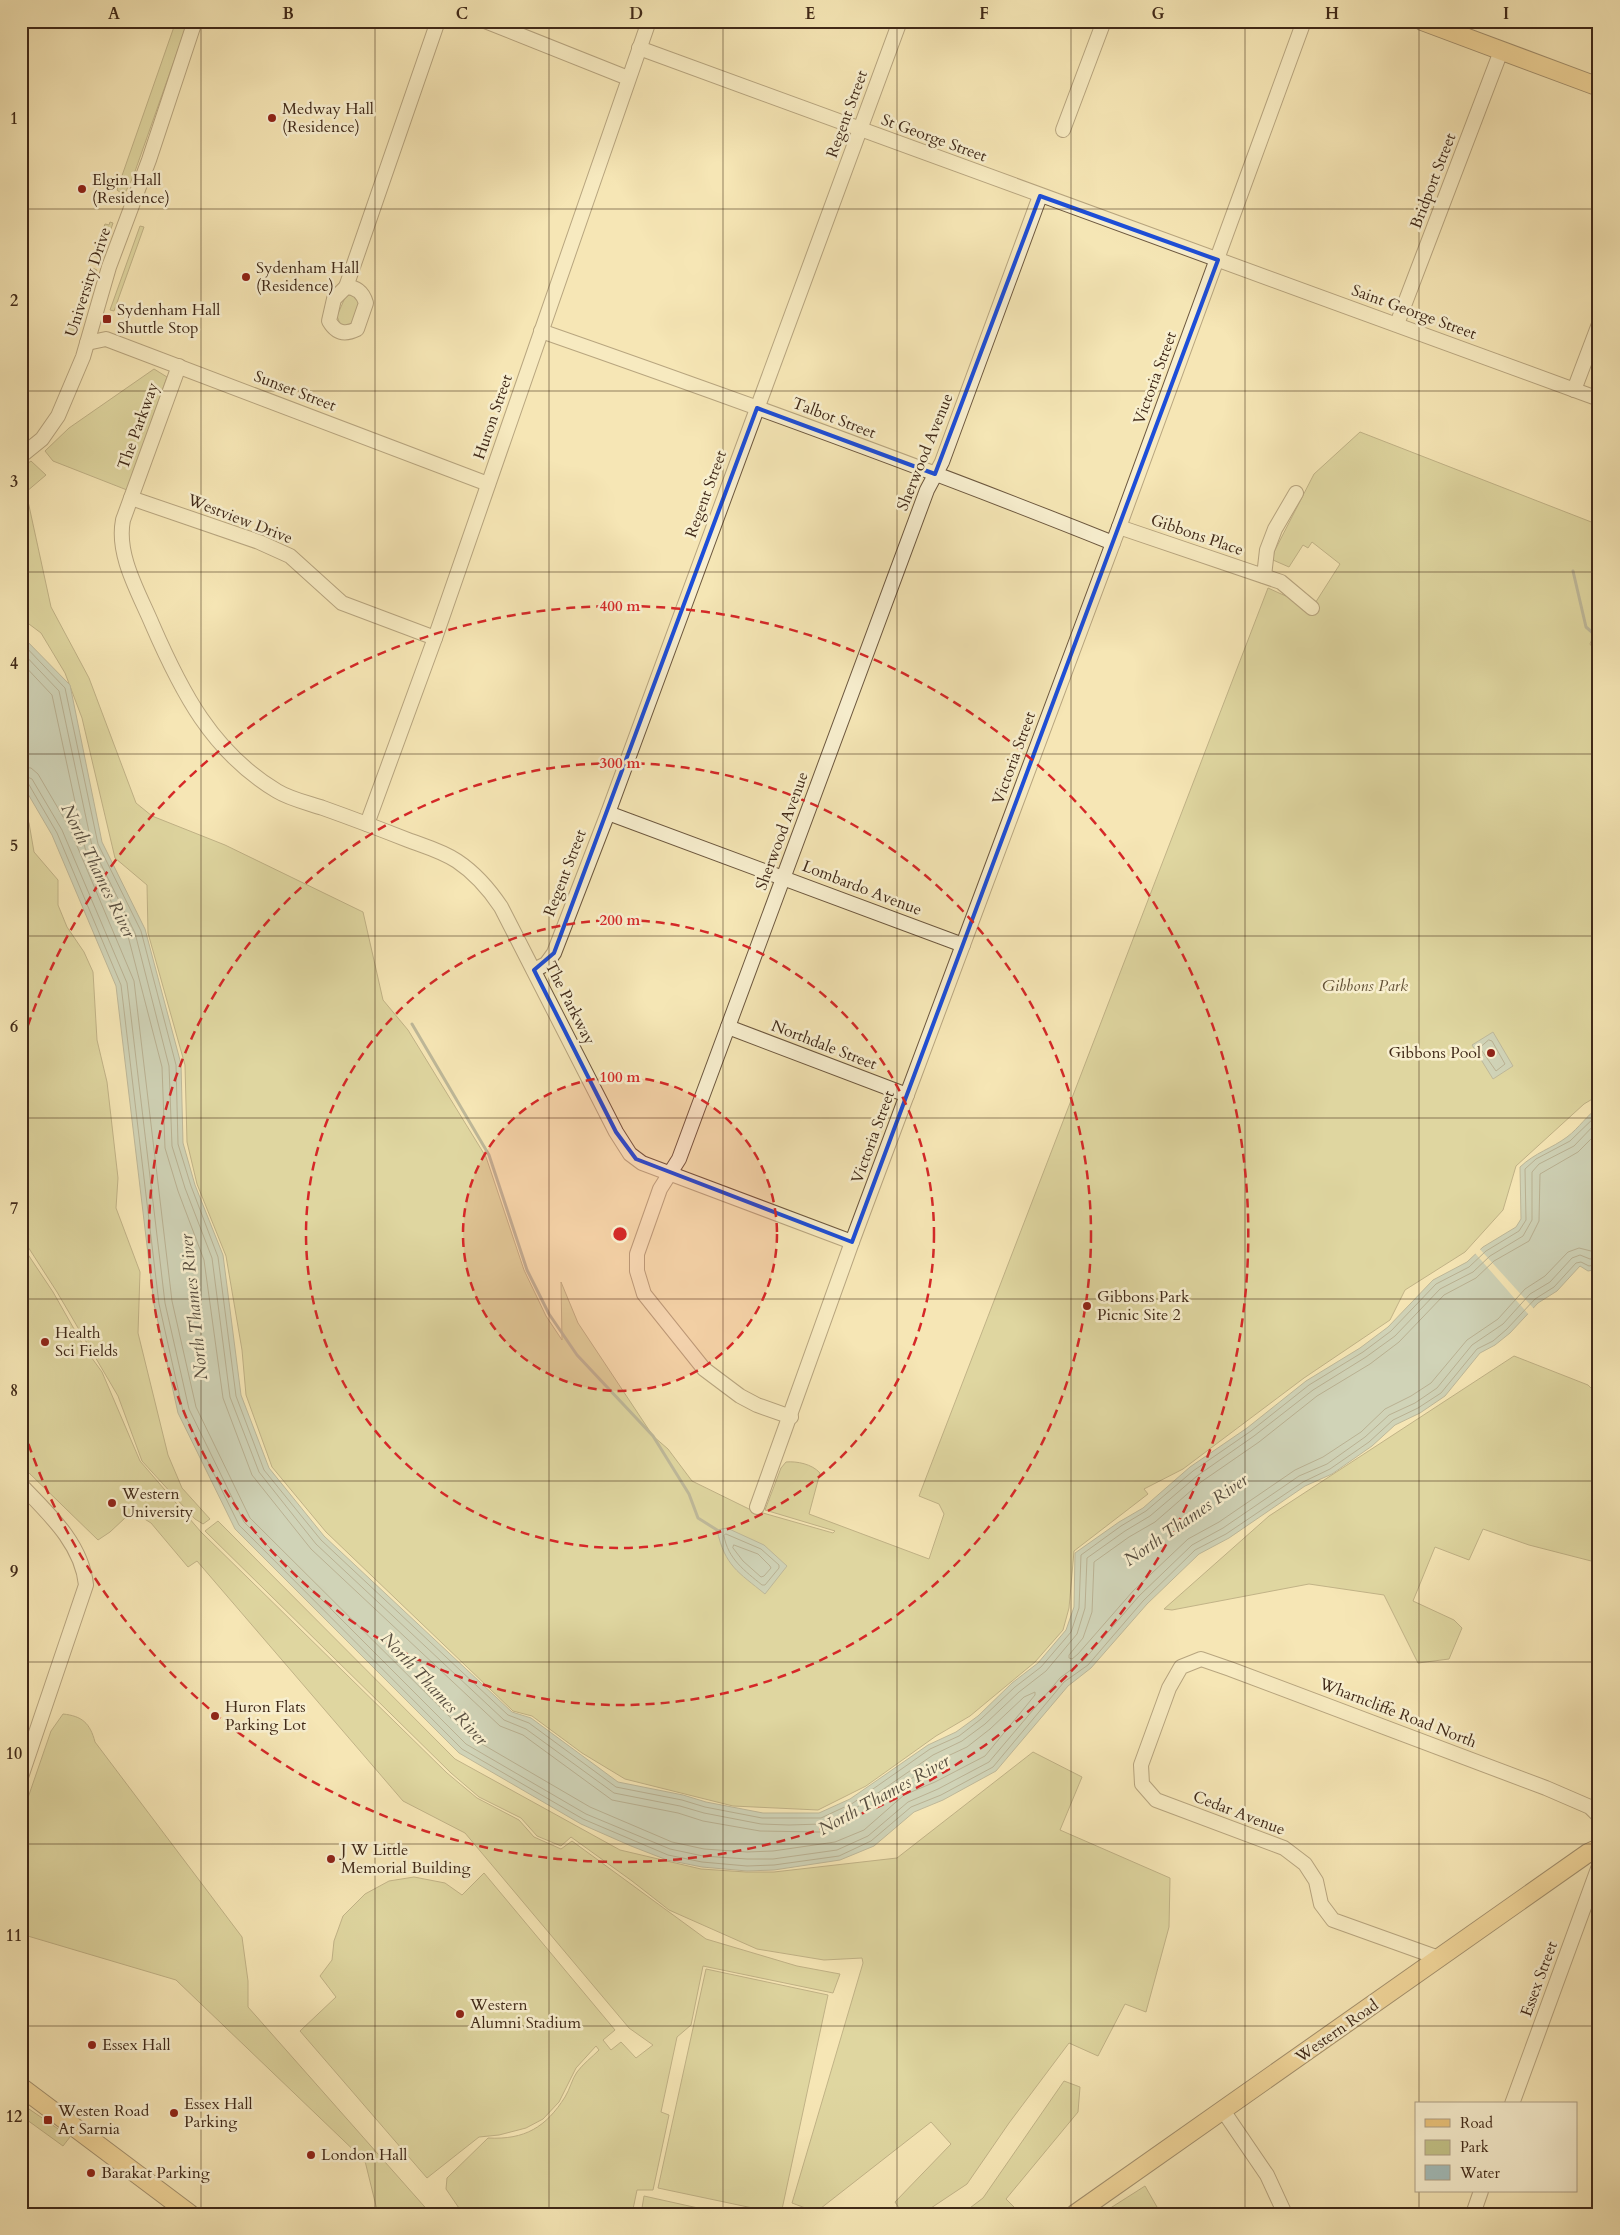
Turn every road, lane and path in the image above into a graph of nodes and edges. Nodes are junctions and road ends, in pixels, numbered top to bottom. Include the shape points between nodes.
1 (195, 21) edge
2 (438, 21) edge
3 (485, 21) edge
4 (649, 21) edge
5 (900, 21) edge
6 (1104, 21) edge
7 (1304, 21) edge
8 (1422, 21) edge
9 (639, 48) junction
10 (1501, 51) junction
11 (628, 78) junction
12 (1599, 87) edge
13 (860, 129) junction
14 (1063, 130) dead end
15 (1040, 196) junction
16 (1218, 260) junction
17 (346, 287) dead end
18 (1397, 324) junction
19 (1599, 324) edge
20 (541, 331) junction
21 (87, 343) junction
22 (179, 366) junction
23 (1574, 390) junction
24 (1599, 399) edge
25 (757, 408) junction
26 (21, 456) edge
27 (935, 474) junction
28 (488, 484) junction
29 (1296, 493) dead end
30 (131, 498) junction
31 (1119, 527) junction
32 (1113, 542) junction
33 (1264, 576) junction
34 (1312, 608) dead end
35 (435, 638) junction
36 (608, 813) junction
37 (366, 823) junction
38 (784, 878) junction
39 (963, 945) junction
40 (534, 970) junction
41 (728, 1027) junction
42 (907, 1095) junction
43 (669, 1174) junction
44 (852, 1242) junction
45 (791, 1417) junction
46 (21, 1485) edge
47 (757, 1506) dead end
48 (1181, 1667) joint
49 (21, 1776) edge
50 (1599, 1816) edge
51 (1599, 1848) edge
52 (1599, 1866) edge
53 (1439, 1958) junction
54 (21, 2087) edge
55 (1513, 2102) edge
56 (1222, 2109) junction
57 (1481, 2192) edge
58 (190, 2214) edge
59 (1076, 2214) edge
60 (1286, 2214) edge
61 (1473, 2214) edge

1 - 21 street, University Drive via 109,267
2 - 17 street
3 - 11 street
4 - 9 street, Huron Street
5 - 13 street, Regent Street
6 - 14 street
7 - 16 street, Victoria Street
8 - 10 main road
9 - 11 street, Huron Street
9 - 13 street, St George Street
10 - 12 main road
10 - 18 street, Bridport Street
11 - 20 street, Huron Street
13 - 15 street, St George Street
13 - 25 street, Regent Street
15 - 16 street, St George Street
15 - 27 street, Sherwood Avenue
16 - 18 street, Saint George Street
16 - 31 street, Victoria Street
18 - 23 street, Saint George Street
19 - 23 street
20 - 25 street, Talbot Street
20 - 28 street, Huron Street
21 - 22 street, Sunset Street via 106,339
21 - 26 street, University Drive via 58,416 42,439
22 - 28 street, Sunset Street
22 - 30 street, The Parkway
23 - 24 street, Saint George Street
25 - 27 street, Talbot Street
25 - 36 street, Regent Street
27 - 32 street, Talbot Street
27 - 38 street, Sherwood Avenue via 926,490
28 - 35 street, Huron Street
29 - 33 street, Gibbons Place via 1275,529
30 - 35 street, Westview Drive via 259,542 290,556 342,603
30 - 37 street, The Parkway via 121,532 127,561 158,635 205,726 227,753 279,792
31 - 32 street, Victoria Street
31 - 33 street, Gibbons Place
32 - 39 street, Victoria Street
33 - 34 street, Gibbons Place via 1289,587
35 - 37 street, Huron Street
36 - 38 street, Lombardo Avenue
36 - 40 street, Regent Street via 554,953 546,964
37 - 40 street, The Parkway via 441,853 468,869 492,893
38 - 39 street, Lombardo Avenue
38 - 41 street, Sherwood Avenue
39 - 42 street, Victoria Street
40 - 43 street, The Parkway via 625,1148 642,1163
41 - 42 street, Northdale Street
41 - 43 street, Sherwood Avenue via 679,1159
42 - 44 street, Victoria Street
43 - 44 street, The Parkway
43 - 45 street, Sherwood Avenue via 660,1189 637,1254 637,1271 644,1294 704,1369 749,1401
44 - 45 street, Victoria Street
45 - 47 street, Victoria Street
46 - 49 street via 75,1548 86,1585
48 - 50 street, Wharncliffe Road North via 1201,1659 1230,1668 1546,1788 1590,1807
48 - 53 street, Cedar Avenue via 1169,1688 1141,1766 1142,1784 1156,1800 1284,1848 1305,1864 1316,1881 1321,1904 1333,1920
51 - 53 main road, Western Road
52 - 55 street, Essex Street
53 - 56 main road, Western Road via 1320,2044
54 - 58 main road
56 - 59 main road, Western Road
56 - 60 street via 1267,2175
57 - 61 street

